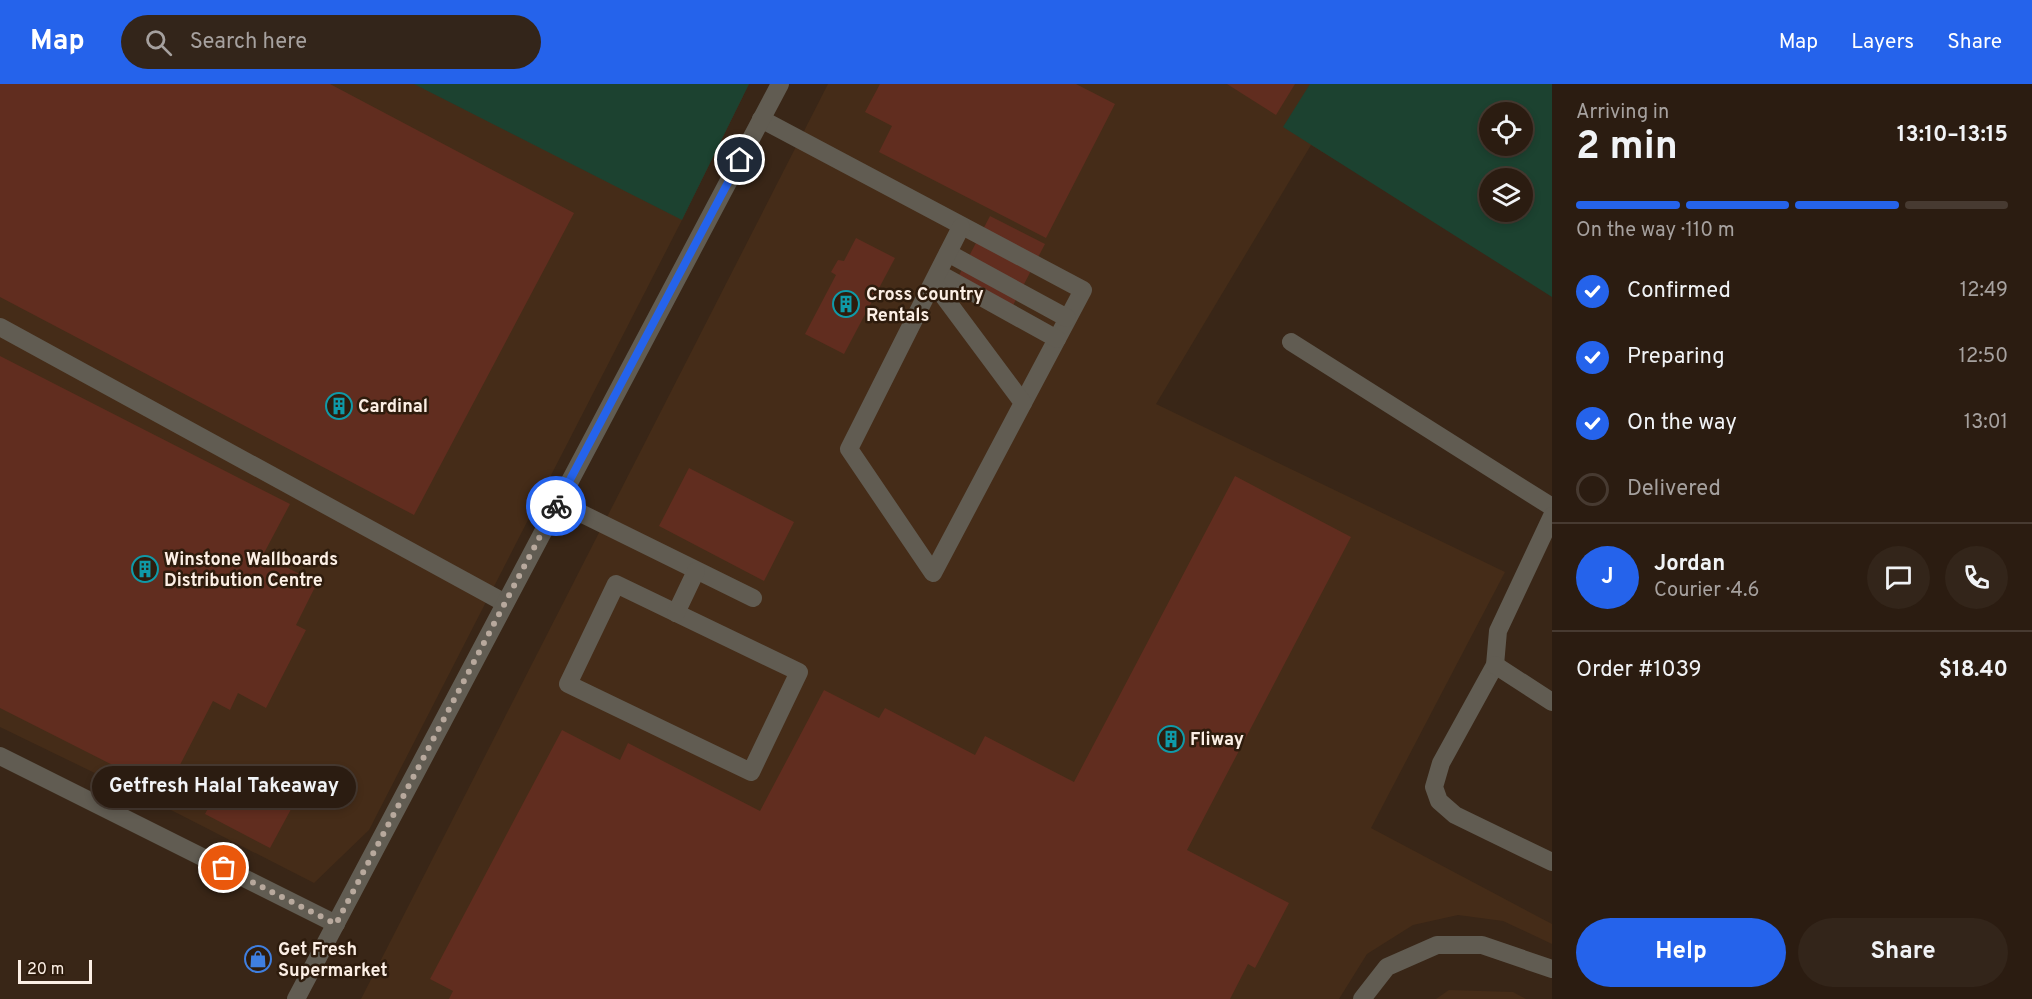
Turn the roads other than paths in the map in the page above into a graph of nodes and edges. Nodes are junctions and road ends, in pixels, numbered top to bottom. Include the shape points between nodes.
1 (780, 84) edge
2 (761, 119) junction
3 (961, 227) junction
4 (948, 254) junction
5 (936, 278) junction
6 (1067, 318) junction
7 (0, 327) edge
8 (1058, 339) junction
9 (1291, 342) dead end
10 (1023, 403) junction
11 (558, 502) junction
12 (1552, 507) edge
13 (1552, 516) edge
14 (696, 571) junction
15 (753, 598) dead end
16 (505, 603) junction
17 (676, 613) junction
18 (1495, 665) junction
19 (1552, 702) edge
20 (0, 756) edge
21 (1552, 862) edge
22 (336, 924) junction
23 (1551, 965) edge
24 (296, 999) edge
25 (1362, 999) edge

1 - 2 street
2 - 3 street
2 - 11 street
3 - 4 street
3 - 6 street via 1083,291
4 - 5 street
4 - 6 street
5 - 8 street
5 - 10 street
5 - 10 street via 849,449 933,573
6 - 8 street
7 - 16 street
8 - 10 street
9 - 12 street
11 - 14 street
11 - 16 street
13 - 18 street via 1498,631
14 - 15 street
14 - 17 street
16 - 22 street
17 - 17 street via 799,672 751,772 568,684 616,584
18 - 19 street
18 - 21 street via 1441,763 1434,788 1439,801 1455,815
20 - 22 street
22 - 24 street
23 - 25 street via 1482,945 1437,945 1387,967

